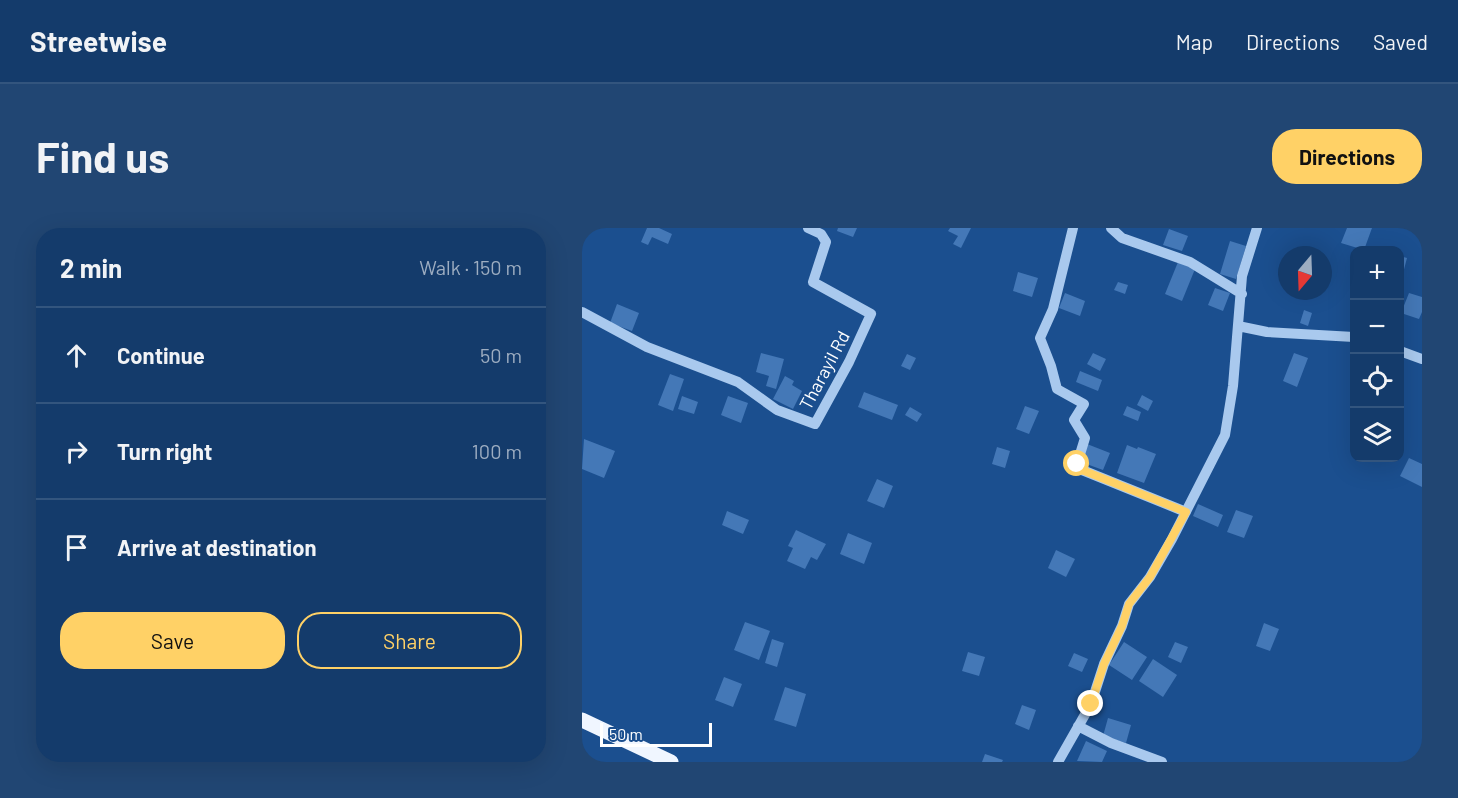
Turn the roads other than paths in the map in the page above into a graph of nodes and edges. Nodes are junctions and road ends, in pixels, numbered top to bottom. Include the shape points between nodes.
1 (808, 228) edge
2 (1073, 228) edge
3 (1111, 228) edge
4 (1257, 228) edge
5 (1242, 294) junction
6 (582, 312) edge
7 (1238, 326) junction
8 (1350, 337) edge
9 (1404, 352) edge
10 (1422, 358) edge
11 (1186, 512) junction
12 (582, 720) edge
13 (1078, 726) junction
14 (671, 762) edge
15 (1058, 762) edge
16 (1162, 762) edge

1 - 6 street, Tharayil Rd via 821,234 826,242 813,282 871,314 815,423 777,410 738,382 647,347
2 - 11 street via 1053,309 1040,338 1057,389 1084,404 1074,420 1086,438 1077,464 1082,470
3 - 5 street via 1122,238 1190,262
4 - 5 street via 1242,276
5 - 7 street
7 - 8 street via 1267,332
7 - 11 street via 1225,435
9 - 10 street
11 - 13 street via 1150,577 1129,604 1091,704
12 - 14 main road
13 - 15 street
13 - 16 street

